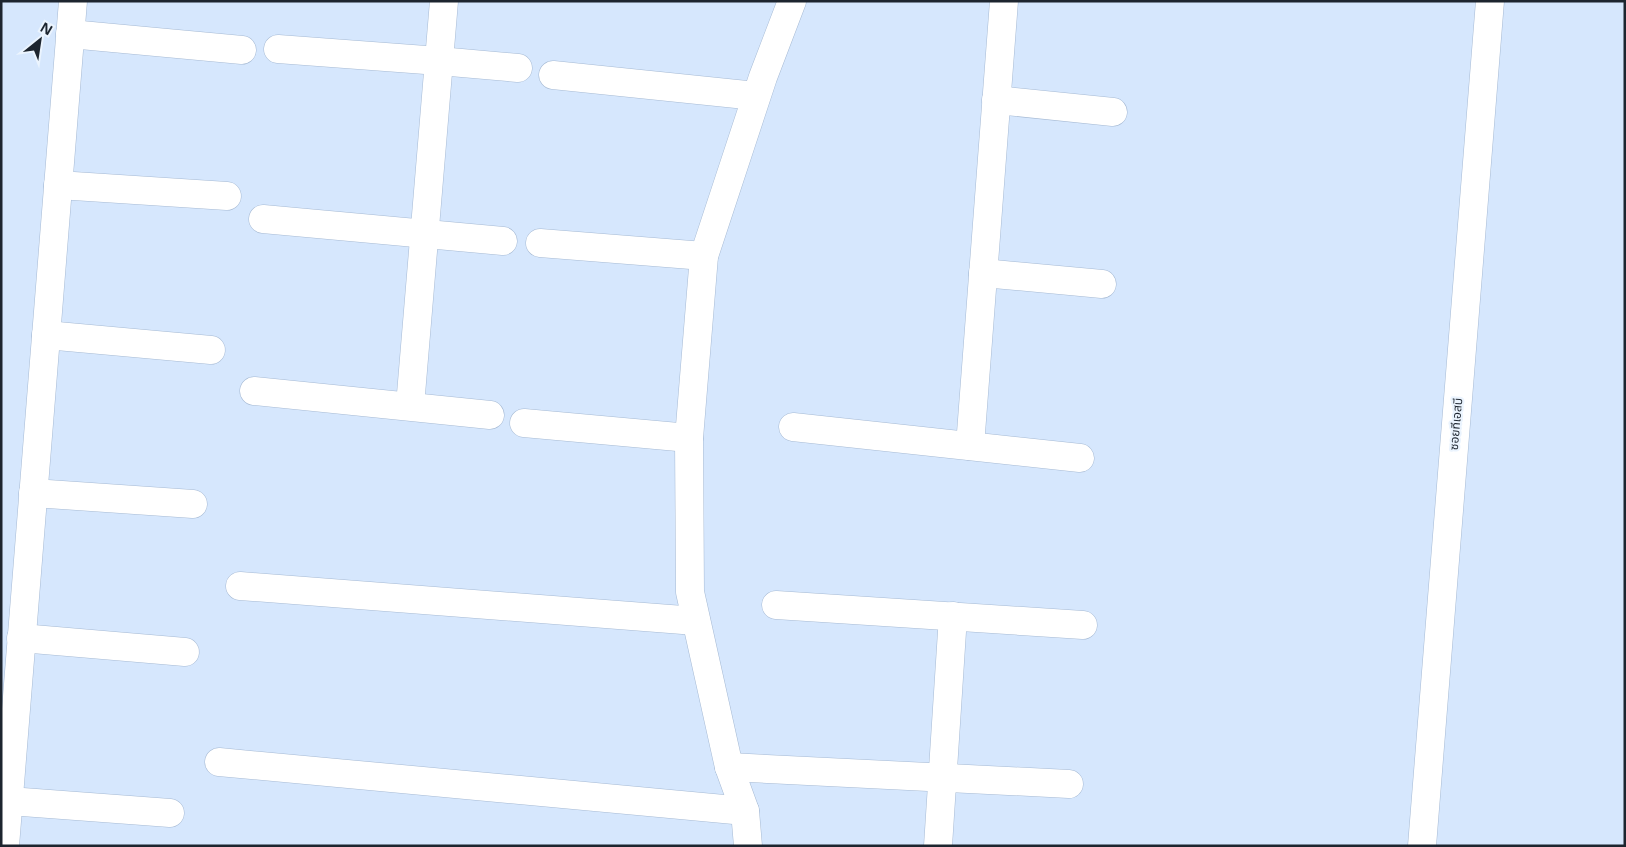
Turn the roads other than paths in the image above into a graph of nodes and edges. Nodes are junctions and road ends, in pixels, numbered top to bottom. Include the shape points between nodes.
1 (73, 1) edge
2 (444, 1) edge
3 (792, 1) edge
4 (1004, 1) edge
5 (1490, 1) edge
6 (70, 34) junction
7 (278, 49) dead end
8 (242, 50) dead end
9 (439, 61) junction
10 (518, 68) dead end
11 (553, 76) dead end
12 (756, 96) junction
13 (996, 100) junction
14 (1113, 112) dead end
15 (58, 185) junction
16 (227, 196) dead end
17 (263, 218) dead end
18 (424, 234) junction
19 (503, 241) dead end
20 (540, 242) dead end
21 (704, 256) junction
22 (983, 273) junction
23 (1102, 284) dead end
24 (46, 335) junction
25 (211, 350) dead end
26 (254, 391) dead end
27 (410, 406) junction
28 (490, 415) dead end
29 (524, 423) dead end
30 (793, 427) dead end
31 (689, 438) junction
32 (970, 446) junction
33 (1080, 458) dead end
34 (33, 493) junction
35 (193, 504) dead end
36 (240, 586) dead end
37 (776, 605) dead end
38 (953, 616) junction
39 (696, 621) junction
40 (1083, 625) dead end
41 (21, 638) junction
42 (185, 652) dead end
43 (220, 762) dead end
44 (729, 767) junction
45 (943, 778) junction
46 (1069, 784) dead end
47 (8, 801) junction
48 (745, 811) junction
49 (170, 813) dead end
50 (5, 846) edge
51 (748, 846) edge
52 (938, 846) edge
53 (1422, 846) edge

1 - 6 street
2 - 9 street
3 - 12 street
4 - 13 street
5 - 53 street, ซอยทีเอสบี
6 - 8 street
6 - 15 street
7 - 9 street
9 - 10 street
9 - 18 street
11 - 12 street
12 - 21 street
13 - 14 street
13 - 22 street
15 - 16 street
15 - 24 street
17 - 18 street
18 - 19 street
18 - 27 street
20 - 21 street
21 - 31 street
22 - 23 street
22 - 32 street
24 - 25 street
24 - 34 street
26 - 27 street
27 - 28 street
29 - 31 street
30 - 32 street
31 - 39 street via 690,592
32 - 33 street
34 - 35 street
34 - 41 street
36 - 39 street
37 - 38 street
38 - 40 street
38 - 45 street
39 - 44 street
41 - 42 street
41 - 47 street
43 - 48 street
44 - 45 street
44 - 48 street
45 - 46 street
45 - 52 street
47 - 49 street
47 - 50 street
48 - 51 street

